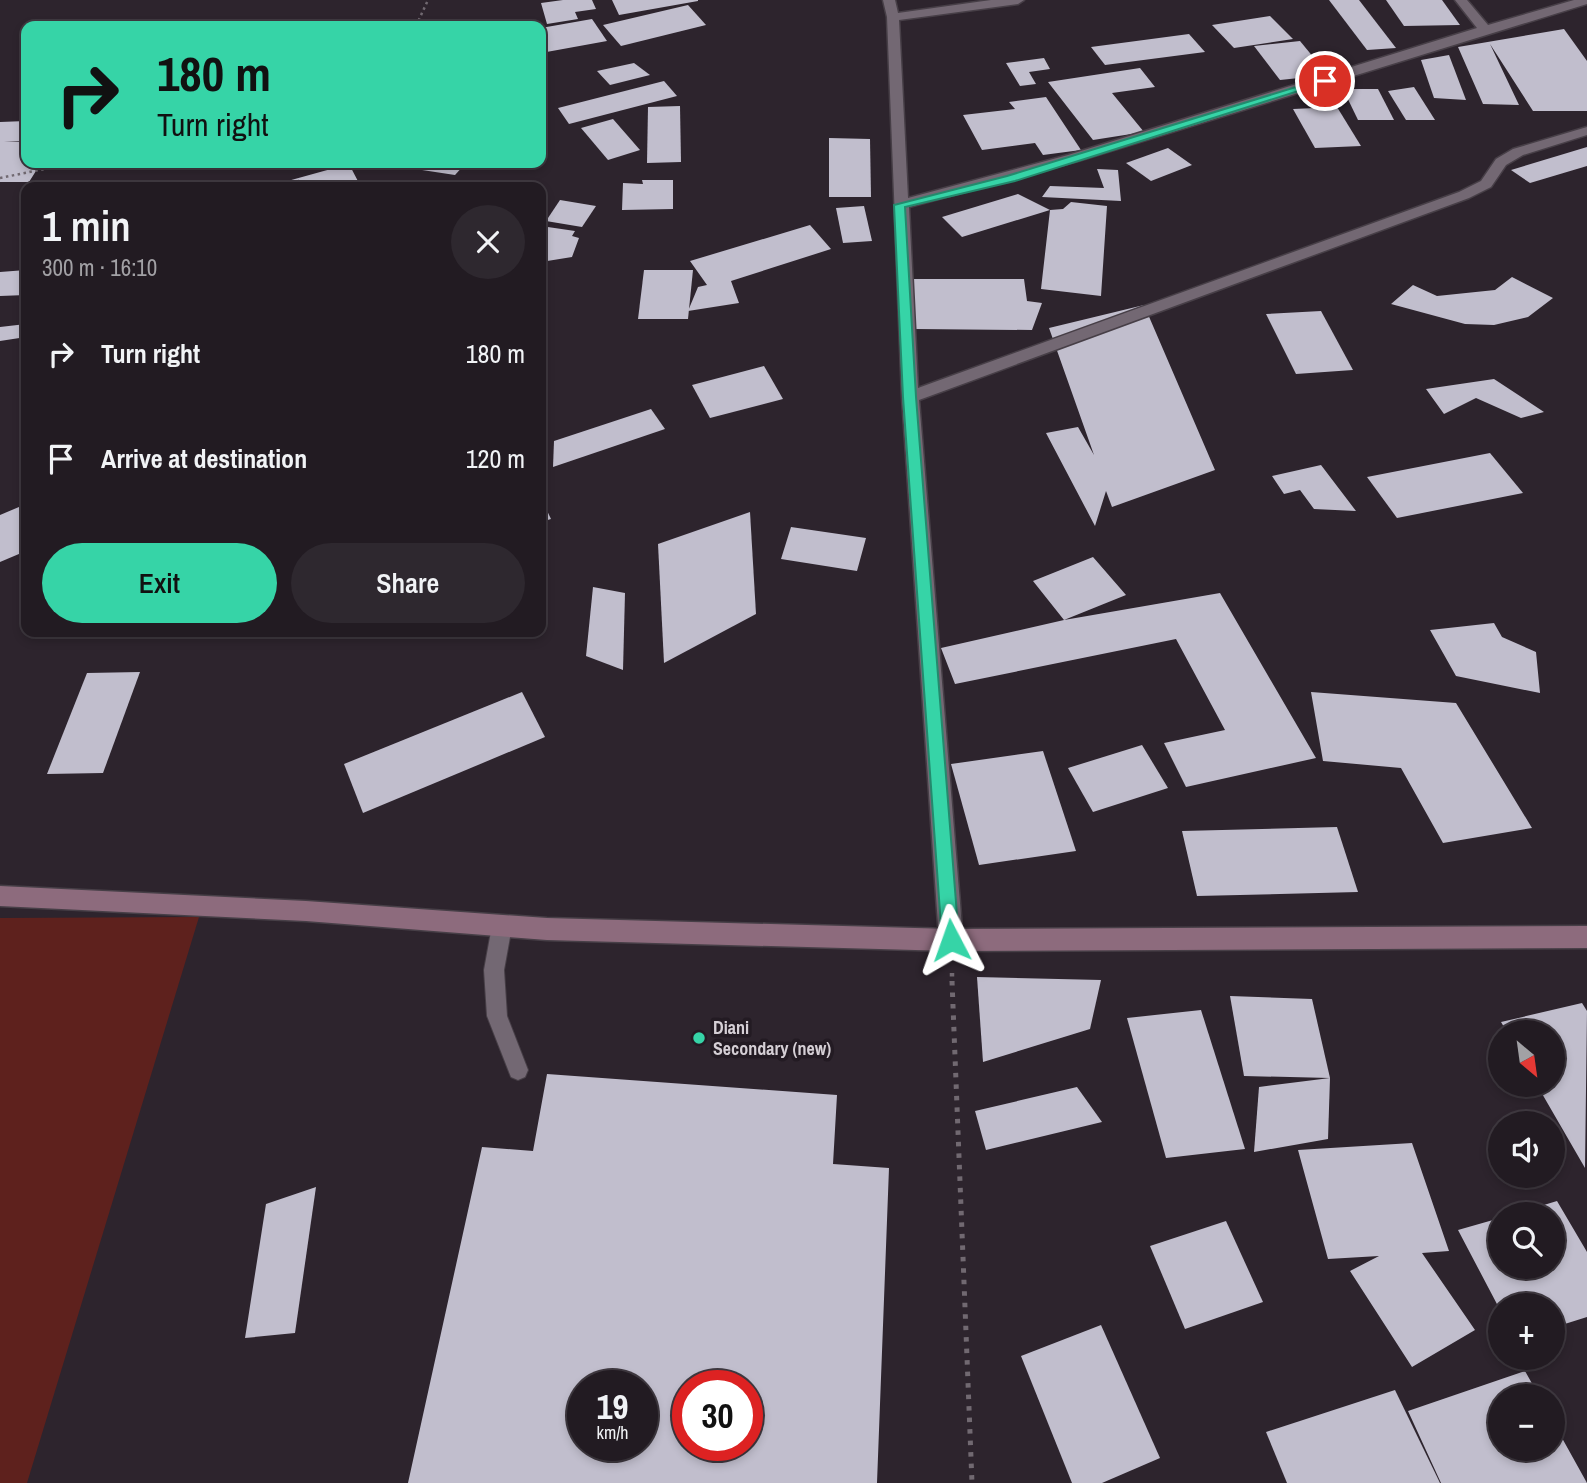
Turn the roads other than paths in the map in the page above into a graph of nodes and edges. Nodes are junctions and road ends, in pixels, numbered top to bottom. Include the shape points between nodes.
1 (1017, 0) edge
2 (1461, 0) edge
3 (1587, 0) edge
4 (891, 8) edge
5 (1484, 29) junction
6 (1587, 131) edge
7 (900, 205) junction
8 (910, 397) junction
9 (0, 897) edge
10 (502, 926) junction
11 (1587, 937) edge
12 (951, 940) junction
13 (518, 1070) dead end

1 - 4 street
2 - 5 street
3 - 5 street
4 - 7 street
5 - 7 street via 1011,178
6 - 8 street via 1518,152 1501,162 1486,184 1464,195
7 - 8 street
8 - 12 street
9 - 10 street via 306,911
10 - 12 street
10 - 13 lane via 494,970 497,1016
11 - 12 street

